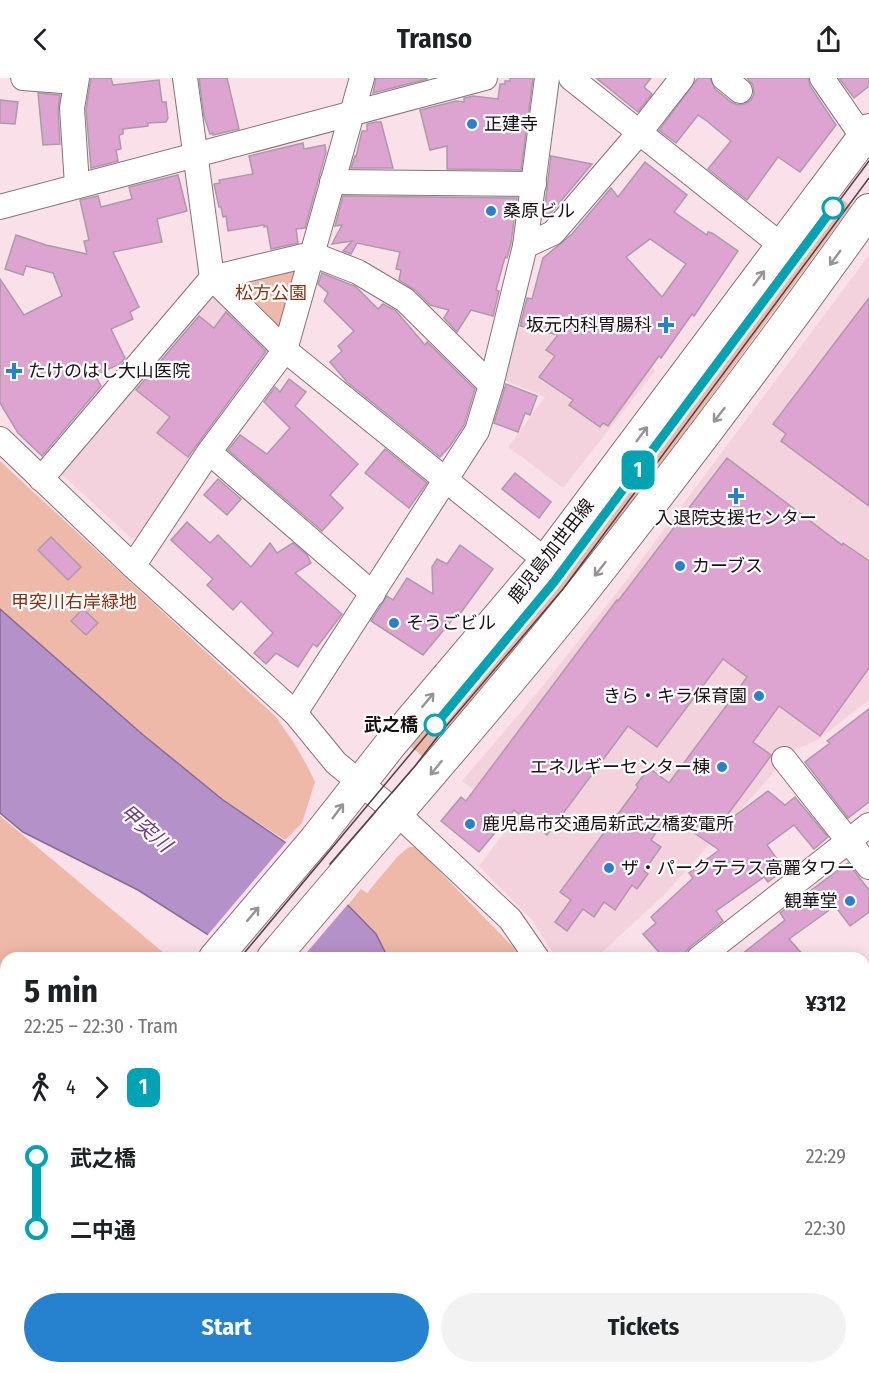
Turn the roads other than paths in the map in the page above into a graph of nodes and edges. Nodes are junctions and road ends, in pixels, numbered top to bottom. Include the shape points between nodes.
1 (23, 78) edge
2 (185, 78) edge
3 (362, 78) edge
4 (484, 78) edge
5 (547, 78) edge
6 (571, 78) edge
7 (682, 78) edge
8 (822, 78) edge
9 (77, 80) edge
10 (351, 114) junction
11 (639, 133) junction
12 (867, 137) edge
13 (196, 155) junction
14 (332, 182) junction
15 (534, 184) junction
16 (77, 185) junction
17 (0, 207) edge
18 (869, 210) edge
19 (525, 246) junction
20 (782, 246) junction
21 (312, 254) junction
22 (212, 278) junction
23 (285, 350) junction
24 (491, 385) junction
25 (0, 439) edge
26 (210, 452) junction
27 (41, 479) junction
28 (446, 480) junction
29 (546, 561) junction
30 (133, 566) junction
31 (373, 594) junction
32 (295, 713) junction
33 (784, 759) dead end
34 (360, 782) junction
35 (397, 813) junction
36 (869, 825) edge
37 (848, 841) junction
38 (869, 867) edge
39 (220, 952) edge
40 (278, 952) edge
41 (533, 952) edge
42 (716, 952) edge

1 - 9 street
2 - 13 street
3 - 10 street
4 - 10 street
5 - 15 street
6 - 11 street
7 - 11 street
8 - 12 street
9 - 16 street via 72,108
10 - 13 street
10 - 14 street
11 - 19 street via 553,233
11 - 20 street
12 - 20 main road, 鹿児島加世田線
13 - 16 street
13 - 22 street
14 - 15 street
14 - 21 street
15 - 19 street
16 - 17 street
18 -> 35 main road via 737,392 585,588
19 - 24 street
29 -> 20 main road, 鹿児島加世田線
21 - 22 street
21 - 23 street
21 - 24 street via 358,272 405,300
22 - 23 street
22 - 27 street
23 - 26 street
23 - 28 street
24 - 28 street via 477,431
25 - 27 street
26 - 30 street
26 - 31 street
27 - 30 street
28 - 29 street
28 - 31 street
34 -> 29 main road, 鹿児島加世田線
30 - 32 street
31 - 32 street
32 - 34 street via 336,763
33 - 37 street
34 - 35 street
39 -> 34 main road, 鹿児島加世田線
35 - 40 main road
35 - 41 street via 510,919
36 - 37 street
37 - 38 street
37 - 42 street

